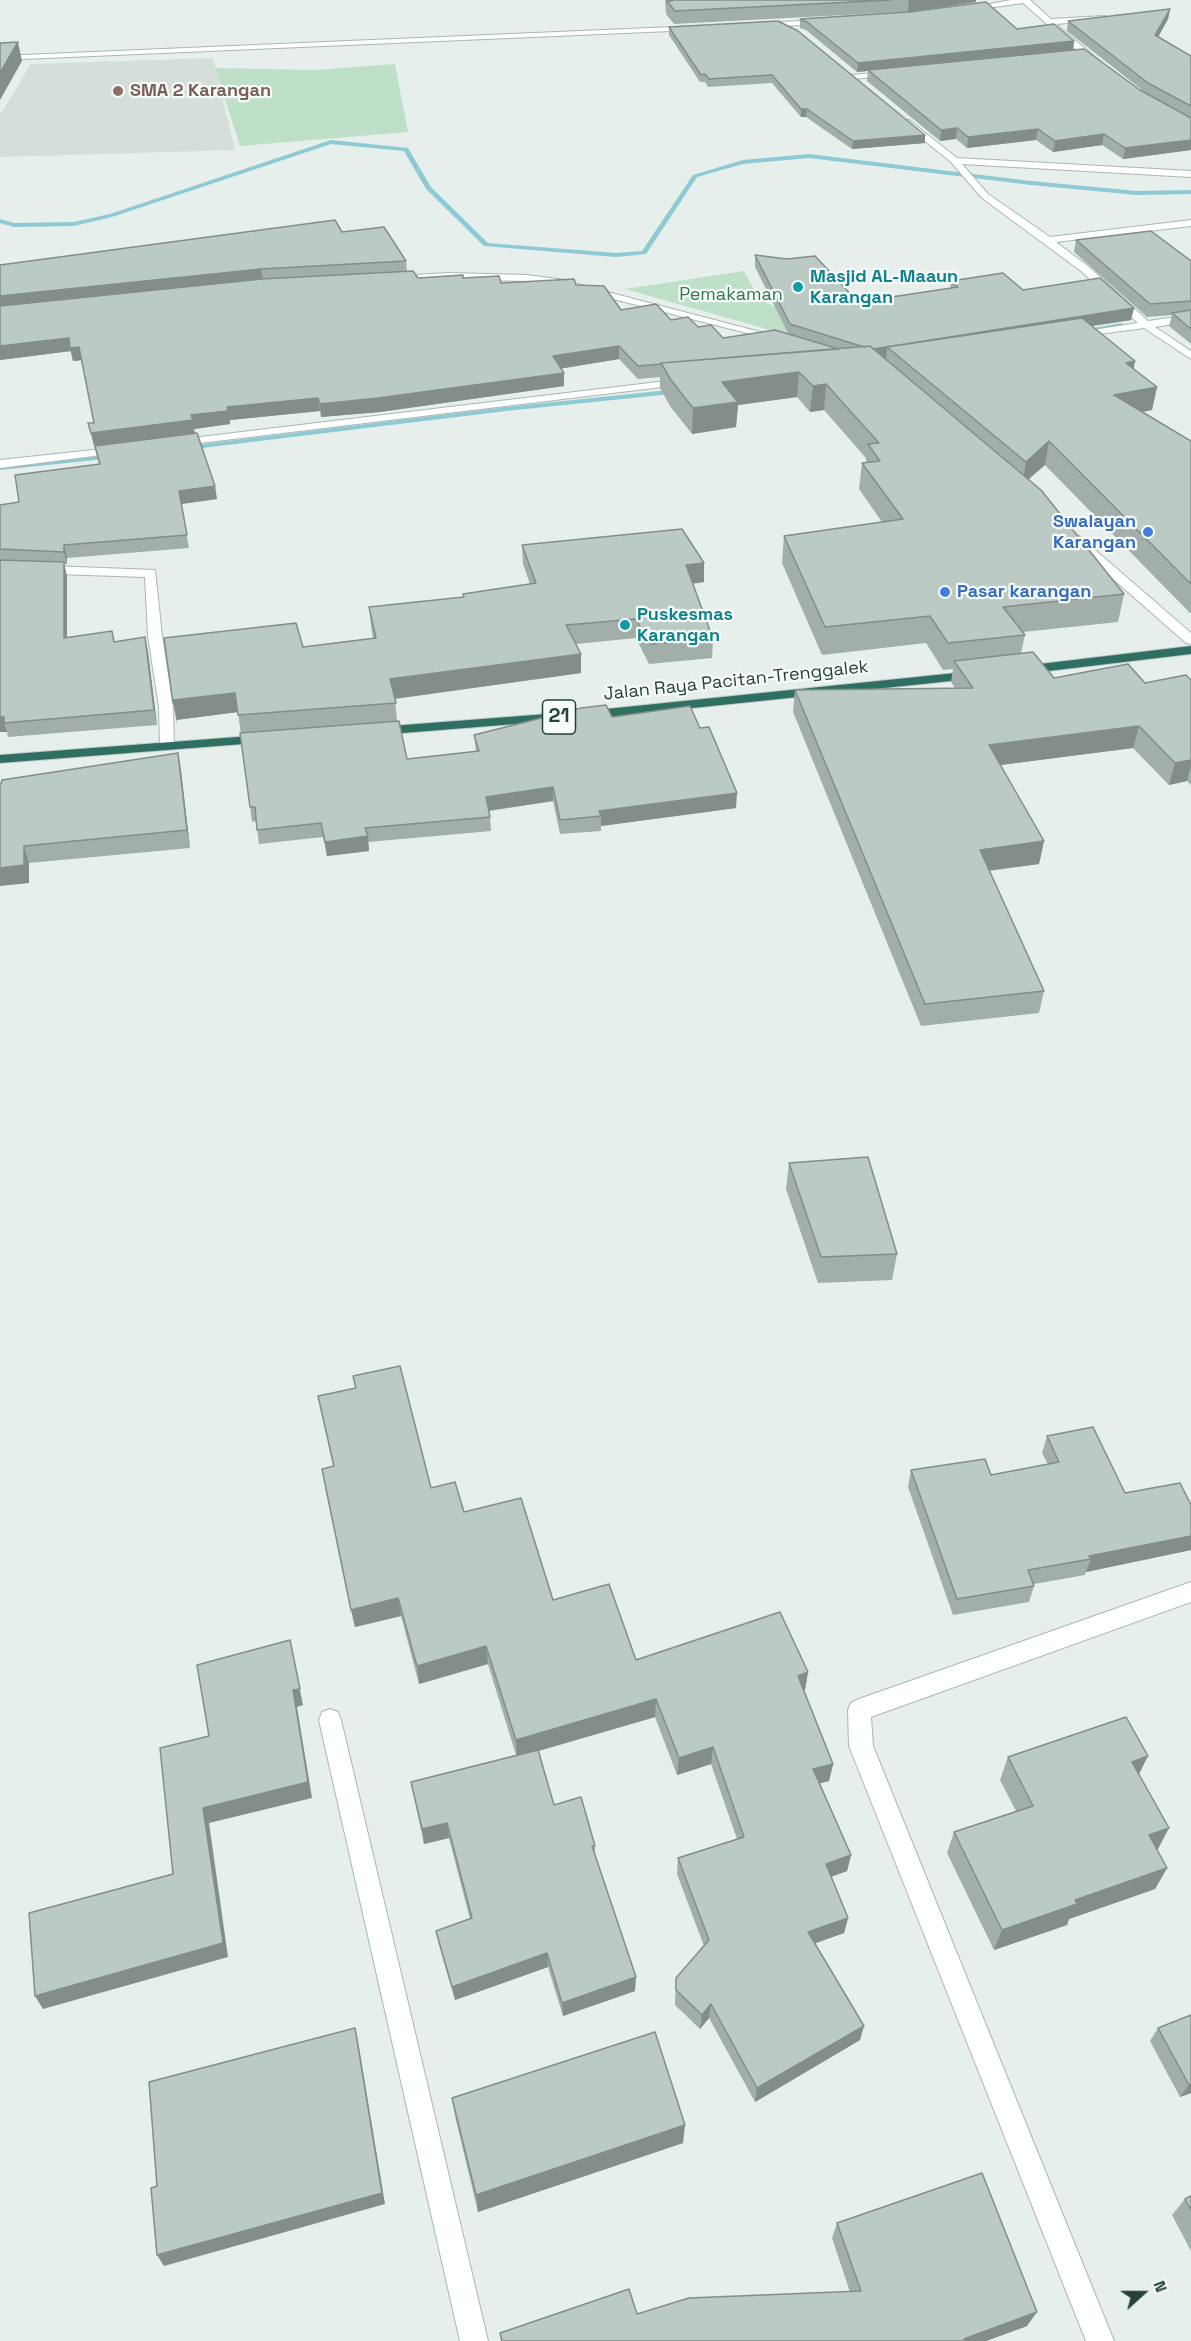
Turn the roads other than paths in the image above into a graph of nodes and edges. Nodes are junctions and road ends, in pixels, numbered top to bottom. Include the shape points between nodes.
1 (1025, 0) edge
2 (961, 9) edge
3 (1113, 17) edge
4 (831, 21) edge
5 (1047, 22) junction
6 (776, 24) junction
7 (752, 25) edge
8 (704, 27) edge
9 (802, 34) edge
10 (1085, 54) junction
11 (1073, 55) edge
12 (0, 58) edge
13 (1104, 68) edge
14 (845, 70) edge
15 (899, 72) edge
16 (853, 77) junction
17 (862, 84) edge
18 (898, 115) edge
19 (956, 163) junction
20 (1191, 174) edge
21 (1191, 223) edge
22 (1048, 240) junction
23 (383, 279) edge
24 (1191, 318) edge
25 (1146, 325) junction
26 (1066, 337) edge
27 (792, 342) edge
28 (1191, 356) edge
29 (695, 381) edge
30 (165, 444) edge
31 (129, 448) edge
32 (0, 464) edge
33 (1069, 535) edge
34 (0, 568) edge
35 (1191, 640) edge
36 (1191, 650) edge
37 (1011, 671) edge
38 (988, 673) edge
39 (366, 732) edge
40 (284, 738) edge
41 (167, 746) junction
42 (0, 759) edge
43 (1191, 1592) edge
44 (330, 1720) dead end
45 (474, 2341) edge
46 (1100, 2341) edge

1 - 2 street
1 - 5 street
3 - 5 street
4 - 6 street
5 - 10 street
6 - 7 street
6 - 9 street
8 - 12 street
10 - 11 street
10 - 13 street
14 - 16 street
15 - 16 street
16 - 17 street
18 - 19 street
19 - 20 street
19 - 22 street via 982,193
21 - 22 street
22 - 25 street
23 - 27 street via 449,276 558,282
24 - 25 street
25 - 26 street
25 - 28 street
29 - 30 street
31 - 32 street
33 - 35 street
34 - 41 street via 151,573
36 - 37 highway
38 - 39 highway, Jalan Raya Pacitan-Trenggalek / 21 via 589,715
40 - 41 highway
41 - 42 highway
43 - 46 street via 859,1710 861,1746
44 - 45 street

